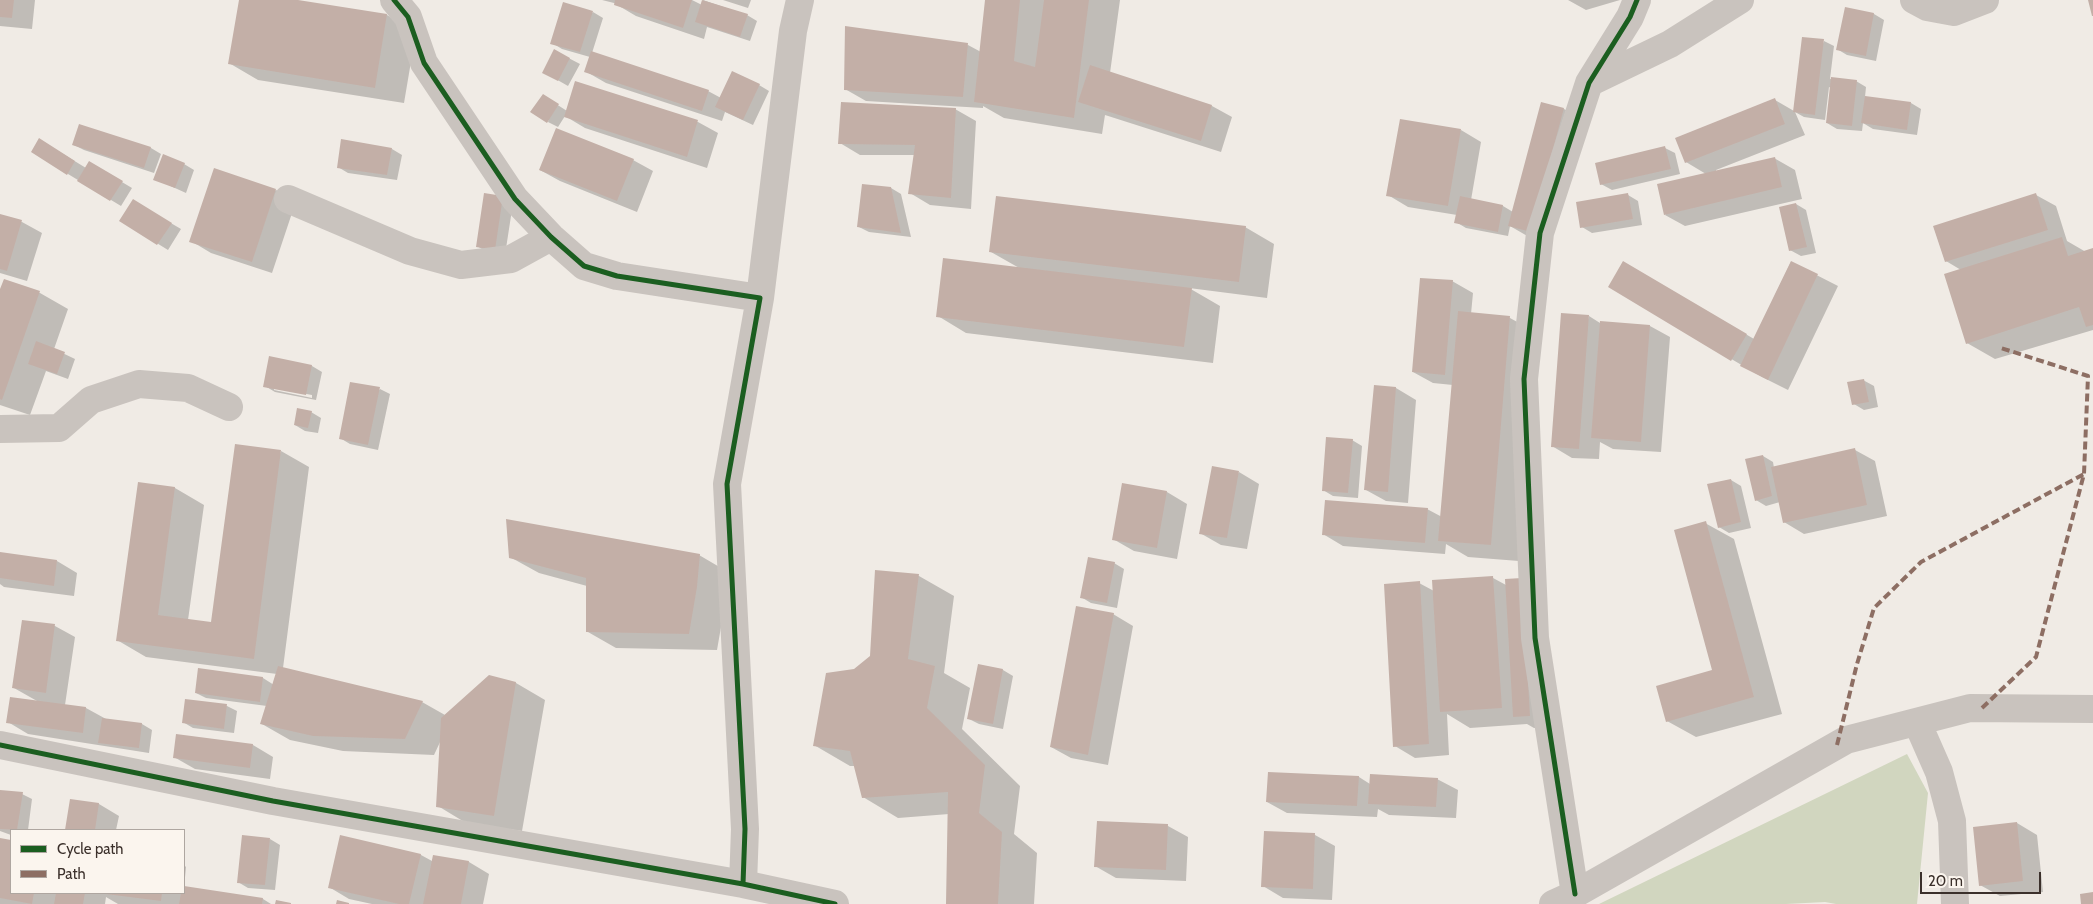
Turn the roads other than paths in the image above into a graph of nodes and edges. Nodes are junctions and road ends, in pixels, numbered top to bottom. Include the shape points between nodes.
1 (394, 0) edge
2 (800, 0) edge
3 (1637, 0) edge
4 (1740, 0) edge
5 (1914, 0) edge
6 (1985, 0) edge
7 (1589, 83) junction
8 (288, 199) dead end
9 (551, 237) junction
10 (760, 298) junction
11 (229, 407) dead end
12 (0, 429) edge
13 (2093, 709) edge
14 (1917, 722) junction
15 (0, 745) edge
16 (743, 884) junction
17 (1564, 899) edge
18 (835, 904) edge
19 (1955, 904) edge

1 - 9 street via 408,17 424,63 516,199
2 - 10 street via 793,31
3 - 7 street
4 - 7 street via 1670,44
5 - 6 street via 1927,7 1954,12
7 - 17 street via 1540,233 1524,379 1535,638
8 - 9 street via 410,251 461,265 511,259
9 - 10 street via 584,266 617,276
10 - 16 street via 727,484 744,828
11 - 12 street via 188,388 138,384 91,400 59,428
13 - 14 street via 1970,708
14 - 17 street via 1846,740
14 - 19 street via 1939,772 1952,821
15 - 16 street via 273,801
16 - 18 street

